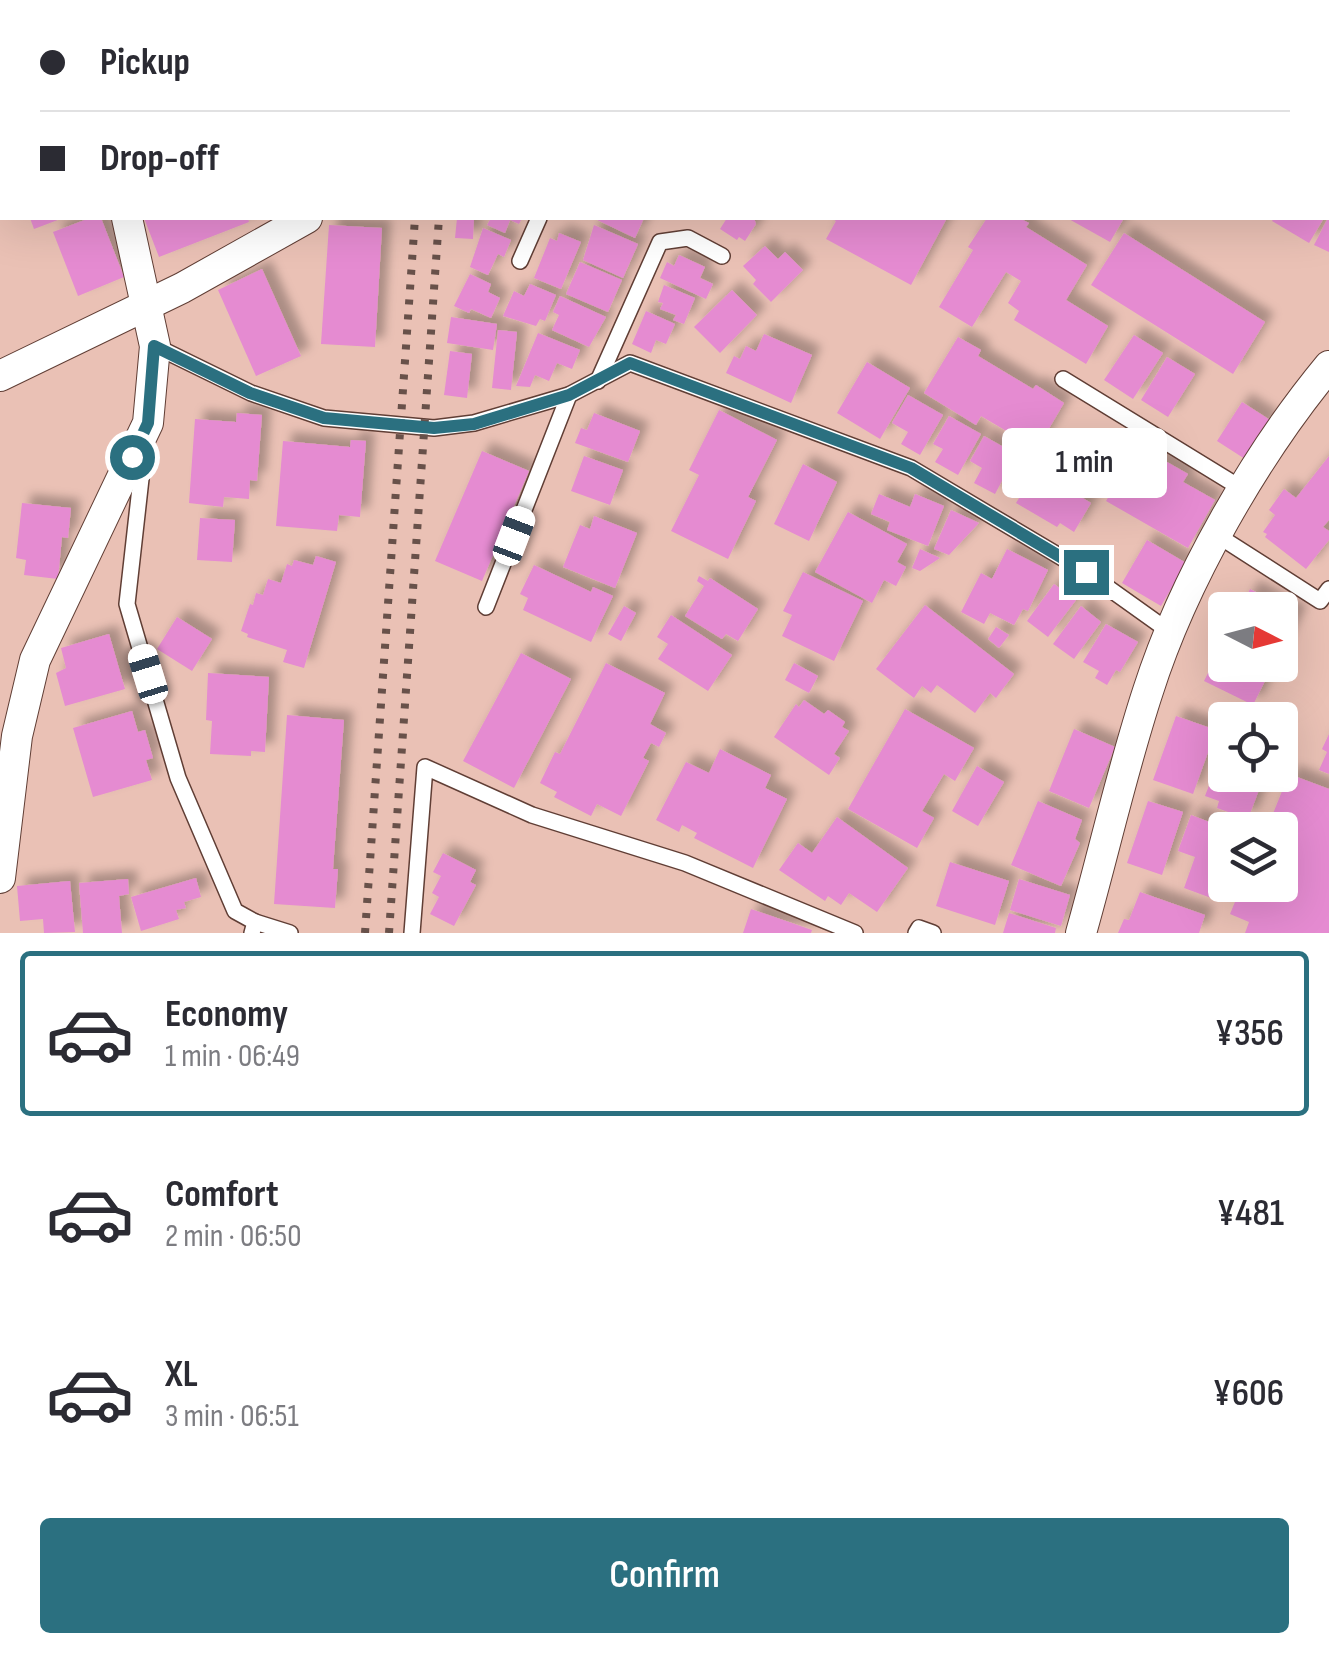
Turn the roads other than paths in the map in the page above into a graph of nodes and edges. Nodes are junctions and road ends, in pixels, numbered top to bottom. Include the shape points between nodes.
1 (127, 220) edge
2 (303, 220) edge
3 (537, 220) edge
4 (722, 256) dead end
5 (520, 261) dead end
6 (146, 302) junction
7 (154, 346) junction
8 (1329, 366) edge
9 (0, 376) edge
10 (1063, 378) dead end
11 (598, 381) junction
12 (569, 395) junction
13 (148, 423) junction
14 (1244, 490) junction
15 (1217, 534) junction
16 (1329, 589) edge
17 (486, 607) dead end
18 (1170, 632) junction
19 (0, 878) edge
20 (254, 927) edge
21 (290, 933) edge
22 (412, 933) edge
23 (855, 933) edge
24 (916, 933) edge
25 (933, 933) edge
26 (1082, 933) edge

1 - 6 street
2 - 6 street
3 - 5 lane
4 - 11 lane via 688,238 660,242
6 - 7 street
6 - 9 street
7 - 12 lane via 250,393 324,418 434,428 474,424
7 - 13 street
8 - 14 street
10 - 14 lane
11 - 12 lane
11 - 18 lane via 630,363 911,468 1086,572
12 - 17 lane
13 - 19 street via 35,660
13 - 20 lane via 127,604 178,778 235,911
14 - 15 street
15 - 16 lane via 1320,601
15 - 18 street
18 - 26 street
20 - 21 lane
22 - 23 lane via 425,767 532,816 684,863
24 - 25 lane

